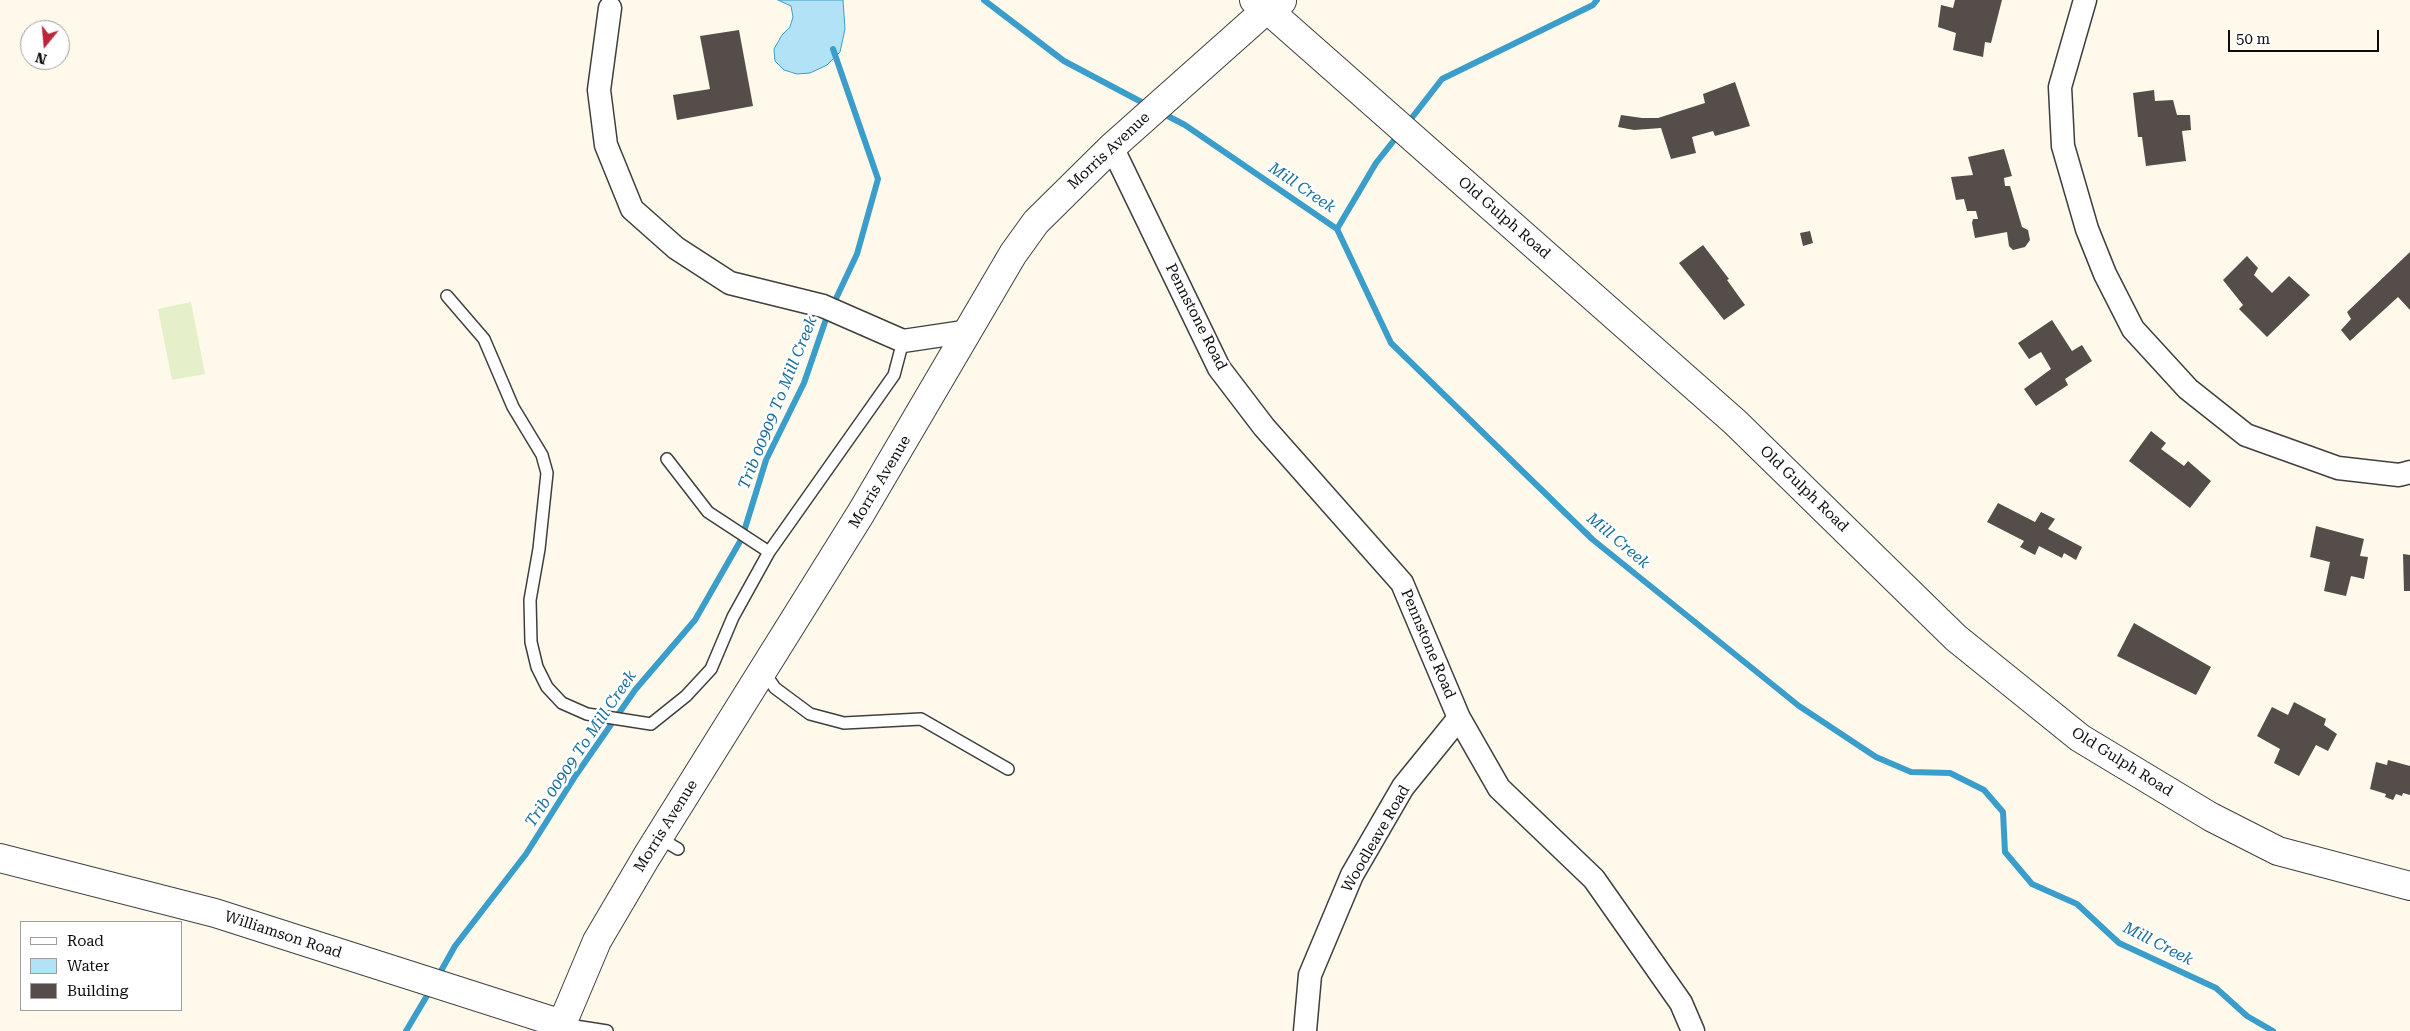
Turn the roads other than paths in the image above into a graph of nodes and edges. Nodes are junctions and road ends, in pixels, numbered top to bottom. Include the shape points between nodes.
1 (2085, 0) edge
2 (1268, 3) edge
3 (610, 8) dead end
4 (1112, 147) junction
5 (447, 296) dead end
6 (970, 332) junction
7 (903, 340) junction
8 (667, 459) dead end
9 (2410, 472) edge
10 (769, 552) junction
11 (763, 671) junction
12 (1459, 718) junction
13 (1008, 769) dead end
14 (0, 858) edge
15 (2410, 886) edge
16 (562, 1028) edge
17 (607, 1031) edge
18 (1306, 1031) edge
19 (1693, 1031) edge

1 - 9 street via 2060,87 2063,146 2086,229 2133,329 2188,390 2246,435 2338,468 2399,475
2 - 4 street, Morris Avenue
2 - 15 street, Old Gulph Road via 1403,129 1735,422 1956,638 2080,738 2211,817 2278,851
3 - 7 street via 599,90 606,145 632,209 676,248 730,283 823,306
4 - 6 street, Morris Avenue via 1036,222 1013,254
4 - 12 street, Pennstone Road via 1219,368 1264,427 1402,583
5 - 10 lane via 484,339 513,407 542,455 546,474 540,549 530,600 531,642 537,667 547,687 562,703 587,714 650,724 686,696 711,669 733,617
6 - 7 street
6 - 11 street, Morris Avenue
7 - 10 lane via 894,375
8 - 10 lane via 708,512
11 - 13 lane via 775,688 810,714 844,723 921,720
11 - 16 street, Morris Avenue via 668,843 597,941
12 - 18 street, Woodleave Road via 1403,787 1352,875 1310,975
12 - 19 street, Pennstone Road via 1499,788 1594,880 1681,1003
14 - 16 street, Williamson Road via 215,914 449,988
16 - 17 lane

